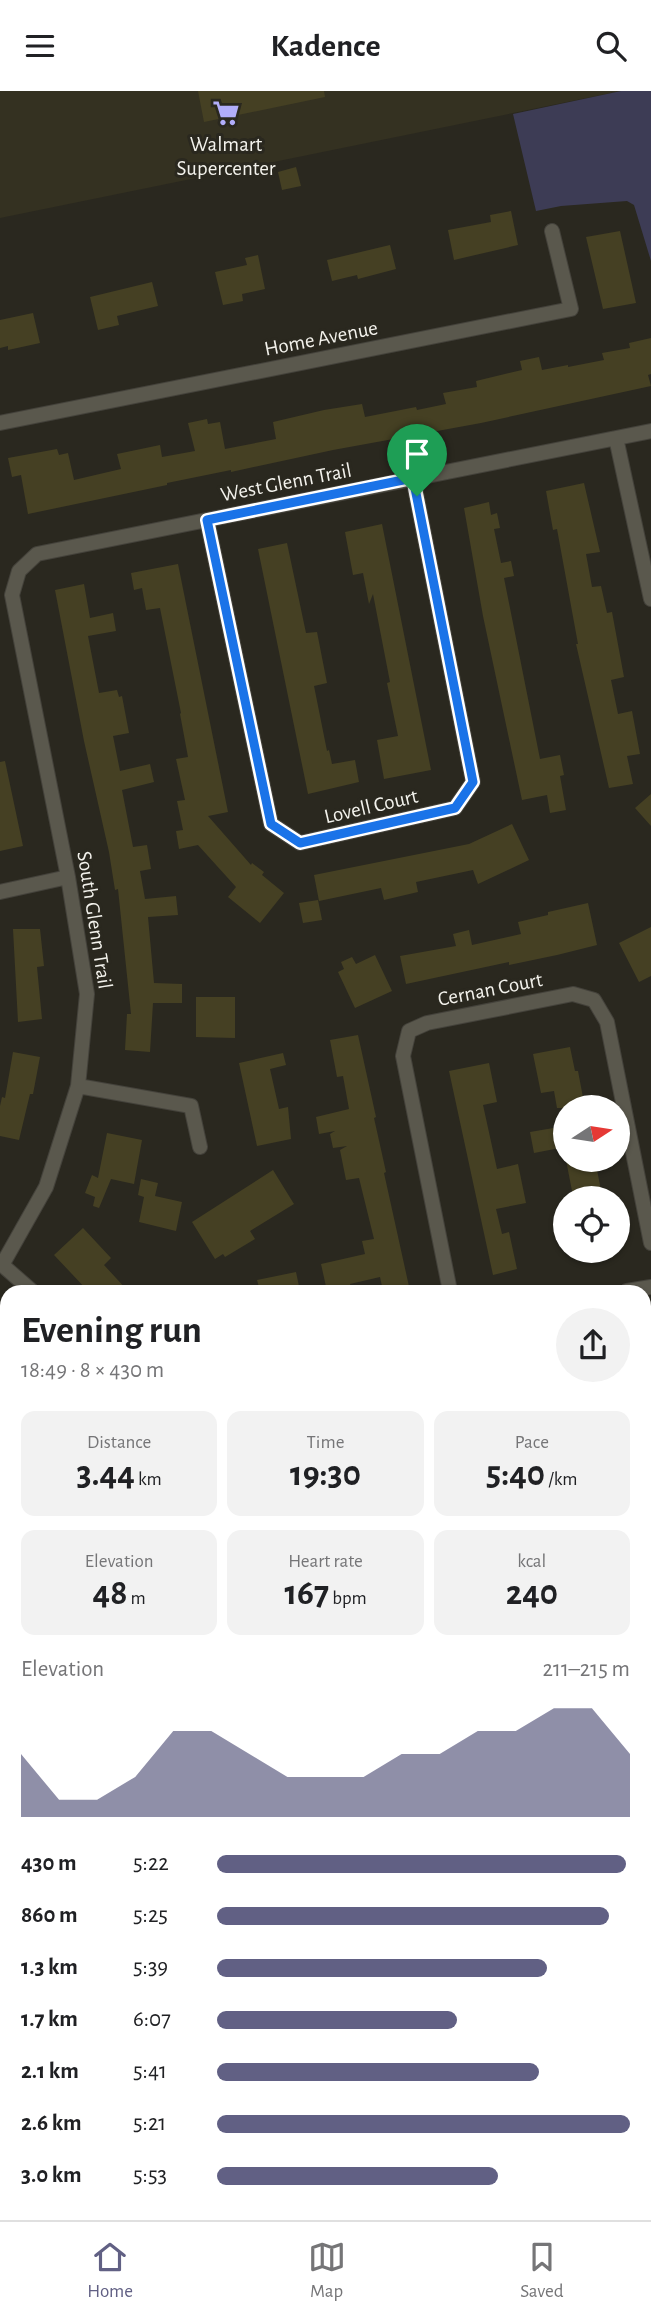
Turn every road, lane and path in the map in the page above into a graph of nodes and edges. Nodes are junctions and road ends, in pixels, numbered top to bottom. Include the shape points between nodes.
1 (552, 231) dead end
2 (0, 423) edge
3 (651, 431) edge
4 (616, 438) junction
5 (413, 478) junction
6 (207, 520) junction
7 (19, 571) joint
8 (651, 599) edge
9 (68, 877) junction
10 (0, 892) edge
11 (78, 1086) junction
12 (200, 1147) dead end
13 (651, 1243) edge
14 (1, 1264) edge
15 (25, 1285) edge
16 (449, 1285) edge

1 - 2 street, Home Avenue via 571,309
3 - 4 street, West Glenn Trail
4 - 5 street, West Glenn Trail
4 - 8 street
5 - 6 street, West Glenn Trail
5 - 6 street, Lovell Court via 473,782 455,808 300,843 271,824
6 - 7 street, West Glenn Trail via 37,554
7 - 9 street, South Glenn Trail via 12,595
9 - 10 street
9 - 11 street, South Glenn Trail via 87,994
11 - 12 street via 191,1106
11 - 14 street, South Glenn Trail via 46,1187
13 - 16 street, Cernan Court via 607,1022 594,1000 573,994 427,1023 409,1031 403,1056
14 - 15 street

